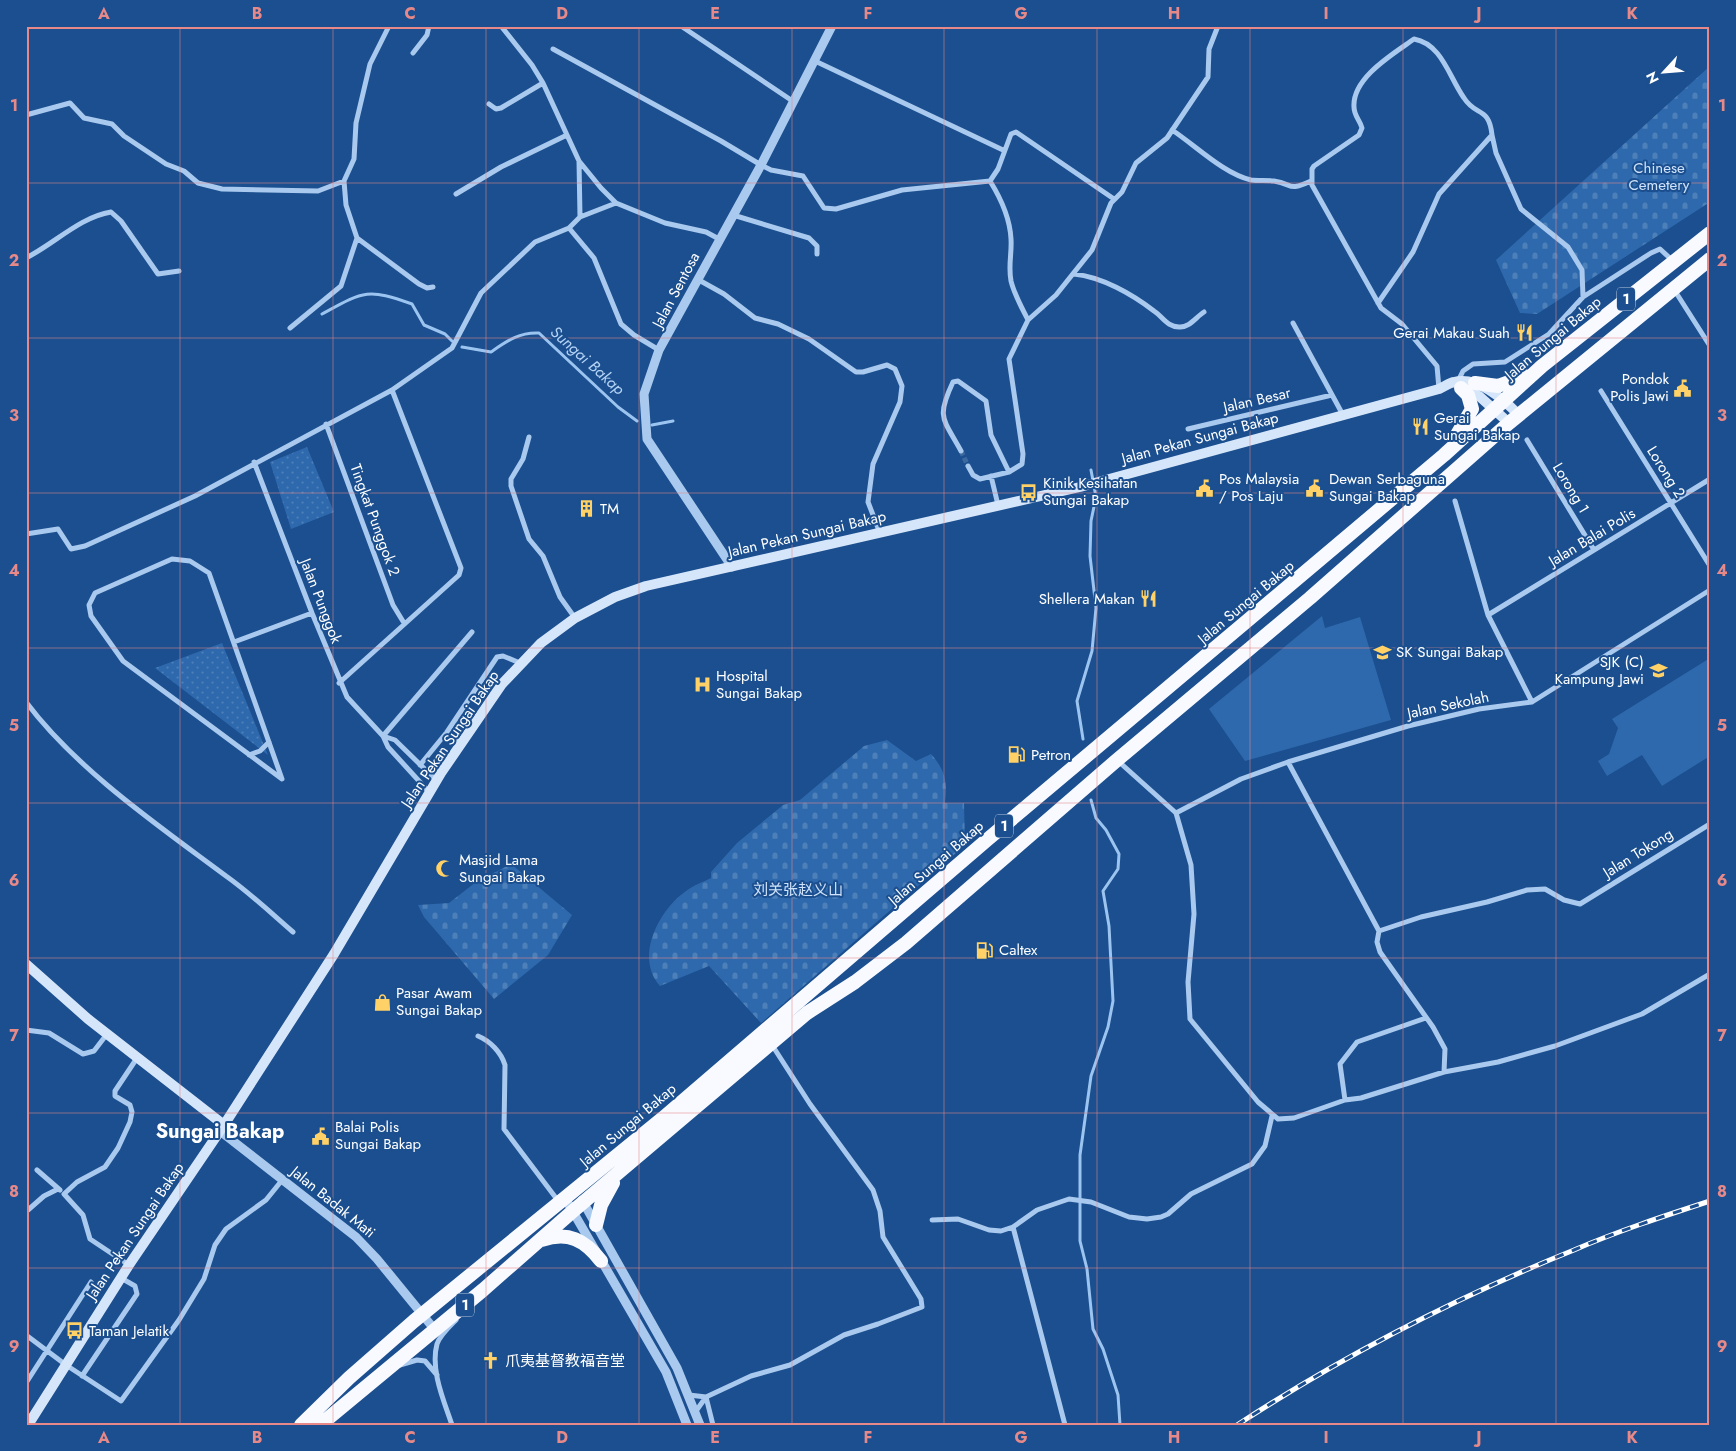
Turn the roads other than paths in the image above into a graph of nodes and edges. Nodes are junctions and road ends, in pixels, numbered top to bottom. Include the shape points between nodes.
1 (388, 26) edge
2 (430, 26) edge
3 (501, 26) edge
4 (681, 26) edge
5 (832, 26) edge
6 (1218, 26) edge
7 (553, 49) dead end
8 (413, 53) dead end
9 (815, 61) junction
10 (543, 83) junction
11 (795, 103) junction
12 (489, 104) dead end
13 (26, 114) edge
14 (1172, 130) junction
15 (567, 135) junction
16 (1492, 135) junction
17 (1003, 150) junction
18 (579, 161) junction
19 (761, 166) junction
20 (344, 181) junction
21 (990, 181) junction
22 (1311, 181) junction
23 (456, 194) dead end
24 (1114, 199) junction
25 (616, 203) junction
26 (733, 215) junction
27 (580, 217) junction
28 (569, 228) junction
29 (1710, 233) edge
30 (357, 238) junction
31 (719, 239) junction
32 (817, 254) dead end
33 (26, 258) edge
34 (1710, 259) edge
35 (1673, 261) junction
36 (179, 271) dead end
37 (1074, 274) junction
38 (697, 279) junction
39 (433, 287) dead end
40 (1673, 288) junction
41 (1583, 297) junction
42 (1378, 303) junction
43 (1204, 312) dead end
44 (1028, 320) junction
45 (1294, 323) dead end
46 (290, 328) dead end
47 (1710, 346) edge
48 (659, 350) junction
49 (1542, 366) junction
50 (1476, 384) junction
51 (1459, 385) junction
52 (1442, 388) junction
53 (392, 390) junction
54 (1601, 391) dead end
55 (1332, 395) junction
56 (1500, 405) junction
57 (1343, 415) junction
58 (1514, 419) junction
59 (326, 424) junction
60 (1188, 428) dead end
61 (529, 437) dead end
62 (1527, 440) dead end
63 (961, 451) tunnel mouth
64 (1444, 456) junction
65 (254, 462) junction
66 (968, 466) tunnel mouth
67 (1008, 472) junction
68 (991, 476) junction
69 (1710, 480) edge
70 (1456, 501) dead end
71 (1671, 503) junction
72 (998, 505) junction
73 (880, 533) junction
74 (26, 534) edge
75 (1594, 550) junction
76 (1710, 566) edge
77 (732, 567) junction
78 (1710, 590) edge
79 (312, 613) junction
80 (1488, 616) junction
81 (575, 618) junction
82 (404, 623) junction
83 (472, 632) dead end
84 (234, 642) junction
85 (520, 663) junction
86 (340, 683) junction
87 (26, 702) edge
88 (1532, 702) junction
89 (447, 732) junction
90 (383, 736) junction
91 (269, 742) junction
92 (461, 744) junction
93 (249, 755) junction
94 (1117, 760) junction
95 (1288, 762) junction
96 (420, 765) junction
97 (437, 781) junction
98 (429, 793) junction
99 (1176, 813) junction
100 (1710, 824) edge
101 (1379, 931) junction
102 (293, 932) dead end
103 (26, 964) edge
104 (1710, 974) edge
105 (1426, 1018) junction
106 (26, 1030) edge
107 (107, 1034) junction
108 (478, 1036) dead end
109 (771, 1043) junction
110 (137, 1057) junction
111 (1444, 1072) junction
112 (1345, 1100) junction
113 (1272, 1116) junction
114 (222, 1128) junction
115 (37, 1170) dead end
116 (622, 1170) junction
117 (282, 1179) junction
118 (58, 1189) junction
119 (64, 1194) junction
120 (567, 1197) junction
121 (578, 1207) junction
122 (28, 1210) dead end
123 (932, 1220) dead end
124 (596, 1225) junction
125 (1013, 1227) junction
126 (538, 1241) junction
127 (602, 1261) junction
128 (129, 1265) junction
129 (121, 1278) junction
130 (91, 1282) dead end
131 (483, 1290) junction
132 (422, 1314) junction
133 (435, 1330) junction
134 (26, 1335) edge
135 (47, 1351) junction
136 (66, 1365) junction
137 (390, 1368) junction
138 (437, 1375) junction
139 (82, 1376) junction
140 (26, 1384) edge
141 (689, 1395) junction
142 (706, 1397) junction
143 (682, 1413) junction
144 (697, 1420) edge
145 (310, 1422) edge
146 (28, 1425) edge
147 (452, 1425) edge
148 (679, 1425) edge
149 (687, 1425) edge
150 (714, 1425) edge
151 (1065, 1425) edge

1 - 20 street via 370,64 356,123 354,159
2 - 8 street
3 - 10 street
4 - 11 street
5 - 9 street, Jalan Sentosa
6 - 14 street via 1209,49 1208,77
7 - 19 street via 713,136
9 - 11 street, Jalan Sentosa
9 - 17 street
10 - 12 street via 501,108 496,109
10 - 15 street
11 - 19 street, Jalan Sentosa
13 - 20 street via 70,103 84,118 112,124 124,136 166,164 184,171 198,183 222,189 318,191
14 - 22 street via 1231,172 1244,177 1276,181 1289,187
14 - 24 street via 1167,138 1136,163 1128,183
15 - 18 street
15 - 23 street via 501,167
16 - 22 street via 1490,121 1486,115 1470,107 1439,54 1430,45 1414,39 1371,70 1355,96 1354,114 1362,128 1360,134 1314,166
16 - 41 street via 1499,160 1521,209 1568,247 1582,270
16 - 42 street via 1439,194 1413,252
17 - 21 street via 998,169
17 - 24 street via 1010,134 1022,134
18 - 25 street
18 - 27 street
19 - 21 street via 804,176 824,208 836,209 902,190
19 - 26 street, Jalan Sentosa
20 - 30 street via 346,205
21 - 44 street via 999,195 1011,239 1008,260 1011,282
22 - 42 street
24 - 37 street via 1092,250
25 - 27 street
25 - 31 street via 665,223 706,232
26 - 31 street, Jalan Sentosa
26 - 32 street via 809,238 817,246
27 - 28 street
28 - 48 street via 594,258 621,324
28 - 53 street via 535,242 481,293 452,348
29 - 35 highway, Jalan Sungai Bakap / 1
30 - 39 street via 419,284
30 - 46 street via 341,286
31 - 38 street, Jalan Sentosa
33 - 36 street via 86,221 111,212 121,221 158,274
34 - 40 highway, Jalan Sungai Bakap / 1
35 - 41 street via 1660,249 1651,252
35 - 49 highway, Jalan Sungai Bakap / 1
37 - 43 street via 1107,283 1155,311 1169,325 1180,328
37 - 44 street
38 - 48 street, Jalan Sentosa
38 - 73 street via 724,294 755,318 778,324 809,339 856,372 887,365 895,368 902,386 900,402 873,464 868,502
40 - 47 street
40 - 58 highway, Jalan Sungai Bakap / 1
41 - 51 street via 1548,334 1505,362 1473,364 1463,371
42 - 52 street via 1402,324 1437,366
44 - 67 street via 1009,360 1023,454 1022,464
45 - 55 street
48 - 77 street, Jalan Sentosa via 644,394 647,439
49 - 50 highway via 1506,385
49 - 56 highway, Jalan Sungai Bakap / 1
50 - 51 main road, Jalan Pekan Sungai Bakap
50 - 56 main road, Jalan Pekan Sungai Bakap
51 - 52 main road, Jalan Pekan Sungai Bakap
51 - 56 main road, Jalan Pekan Sungai Bakap
51 - 64 highway via 1470,399 1471,413
52 - 57 main road, Jalan Pekan Sungai Bakap
53 - 59 street
53 - 82 street via 461,568 459,575
54 - 71 street, Lorong 2
55 - 57 street
55 - 60 street, Jalan Besar
56 - 58 main road, Jalan Pekan Sungai Bakap
56 - 64 highway, Jalan Sungai Bakap / 1
57 - 72 main road, Jalan Pekan Sungai Bakap via 1080,487
58 - 94 highway, Jalan Sungai Bakap / 1 via 1310,598
59 - 65 street
59 - 82 street, Tingkat Punggok 2 via 393,605
61 - 81 street via 511,486 529,539 543,556 560,597
62 - 75 street, Lorong 1
63 - 67 street via 944,420 942,404 953,382 958,381 986,400 992,435
64 - 120 highway, Jalan Sungai Bakap / 1
65 - 74 street via 195,496 78,549 67,544 58,529
65 - 79 street, Jalan Punggok
66 - 68 street via 980,479
67 - 68 street
68 - 72 street
69 - 71 street, Jalan Balai Polis
70 - 80 street
71 - 75 street, Jalan Balai Polis
71 - 76 street, Lorong 2
72 - 73 main road, Jalan Pekan Sungai Bakap
73 - 77 main road, Jalan Pekan Sungai Bakap
75 - 80 street, Jalan Balai Polis
77 - 81 main road, Jalan Pekan Sungai Bakap via 646,586 614,597
78 - 88 street, Jalan Sekolah
79 - 84 street
79 - 86 street, Jalan Punggok
80 - 88 street
81 - 85 main road, Jalan Pekan Sungai Bakap
82 - 86 street
83 - 90 street
84 - 91 street
84 - 93 street via 208,573 190,561 172,559 146,570 95,593 89,605 91,616 122,662
85 - 89 street via 502,656 497,658
85 - 92 main road, Jalan Pekan Sungai Bakap
86 - 90 street, Jalan Punggok via 347,697
87 - 102 street via 44,726 109,785 227,876
88 - 95 street, Jalan Sekolah via 1480,709 1408,726
89 - 92 street
89 - 96 street
90 - 96 street, Jalan Punggok via 395,740
90 - 98 street, Jalan Punggok via 388,747
91 - 93 street via 260,751
91 - 93 street via 282,779
92 - 97 main road, Jalan Pekan Sungai Bakap
94 - 99 street
94 - 109 highway, Jalan Sungai Bakap / 1 via 906,943 856,982 807,1013
95 - 99 street, Jalan Sekolah via 1241,778
95 - 101 street
96 - 97 street, Jalan Punggok
97 - 98 main road, Jalan Pekan Sungai Bakap
98 - 114 main road, Jalan Pekan Sungai Bakap via 334,954
99 - 113 street via 1191,865 1194,914 1188,982 1190,1019
100 - 101 street, Jalan Tokong via 1580,904 1564,900 1545,889 1527,890
101 - 105 street via 1380,952
103 - 107 main road, Jalan Badak Mati
104 - 111 street via 1642,1014 1498,1062
105 - 111 street via 1446,1049
105 - 112 street via 1357,1042 1340,1064
106 - 107 street via 49,1033 83,1054 94,1050
107 - 110 main road, Jalan Badak Mati
108 - 120 street via 487,1040 505,1065 504,1128
109 - 116 highway, Jalan Sungai Bakap / 1
109 - 142 street via 810,1104 873,1190 883,1237 921,1298 922,1307 850,1332 790,1365 751,1376
110 - 114 main road, Jalan Badak Mati
110 - 119 street via 115,1091 115,1096 130,1105 132,1112 118,1148 104,1167 77,1182
111 - 112 street
112 - 113 street via 1294,1118
113 - 125 street via 1265,1146 1252,1164 1191,1194 1168,1214 1154,1218 1129,1217 1091,1202 1069,1199 1037,1210
114 - 117 street, Jalan Badak Mati
114 - 128 main road, Jalan Pekan Sungai Bakap
115 - 118 street
116 - 121 highway, Jalan Sungai Bakap / 1
116 - 124 highway via 601,1205
117 - 132 street, Jalan Badak Mati via 356,1237
117 - 139 street via 266,1200 220,1237 204,1279 121,1401
118 - 119 street
118 - 122 street
119 - 128 street via 83,1215 90,1239
120 - 121 street
120 - 121 street
120 - 132 highway, Jalan Sungai Bakap / 1
121 - 124 street
121 - 126 highway, Jalan Sungai Bakap / 1
121 - 127 street
123 - 125 street via 958,1219 989,1230
124 - 141 street
125 - 151 street
126 - 127 highway via 563,1236 575,1238 586,1244
126 - 131 highway, Jalan Sungai Bakap / 1
127 - 143 street via 666,1372
128 - 129 main road, Jalan Pekan Sungai Bakap
129 - 136 main road, Jalan Pekan Sungai Bakap
129 - 139 street via 135,1286 137,1294
130 - 135 street
131 - 133 highway, Jalan Sungai Bakap / 1
131 - 138 street via 438,1342
132 - 133 street, Jalan Badak Mati
132 - 145 highway, Jalan Sungai Bakap / 1 via 331,1395
133 - 137 highway, Jalan Sungai Bakap / 1
134 - 135 street
135 - 136 street
135 - 140 street
136 - 139 street
136 - 146 main road, Jalan Pekan Sungai Bakap
137 - 138 street via 425,1361
137 - 145 highway, Jalan Sungai Bakap / 1 via 340,1408
138 - 147 street
141 - 142 street
141 - 144 street
142 - 144 street
142 - 150 street
143 - 148 street
143 - 149 street

